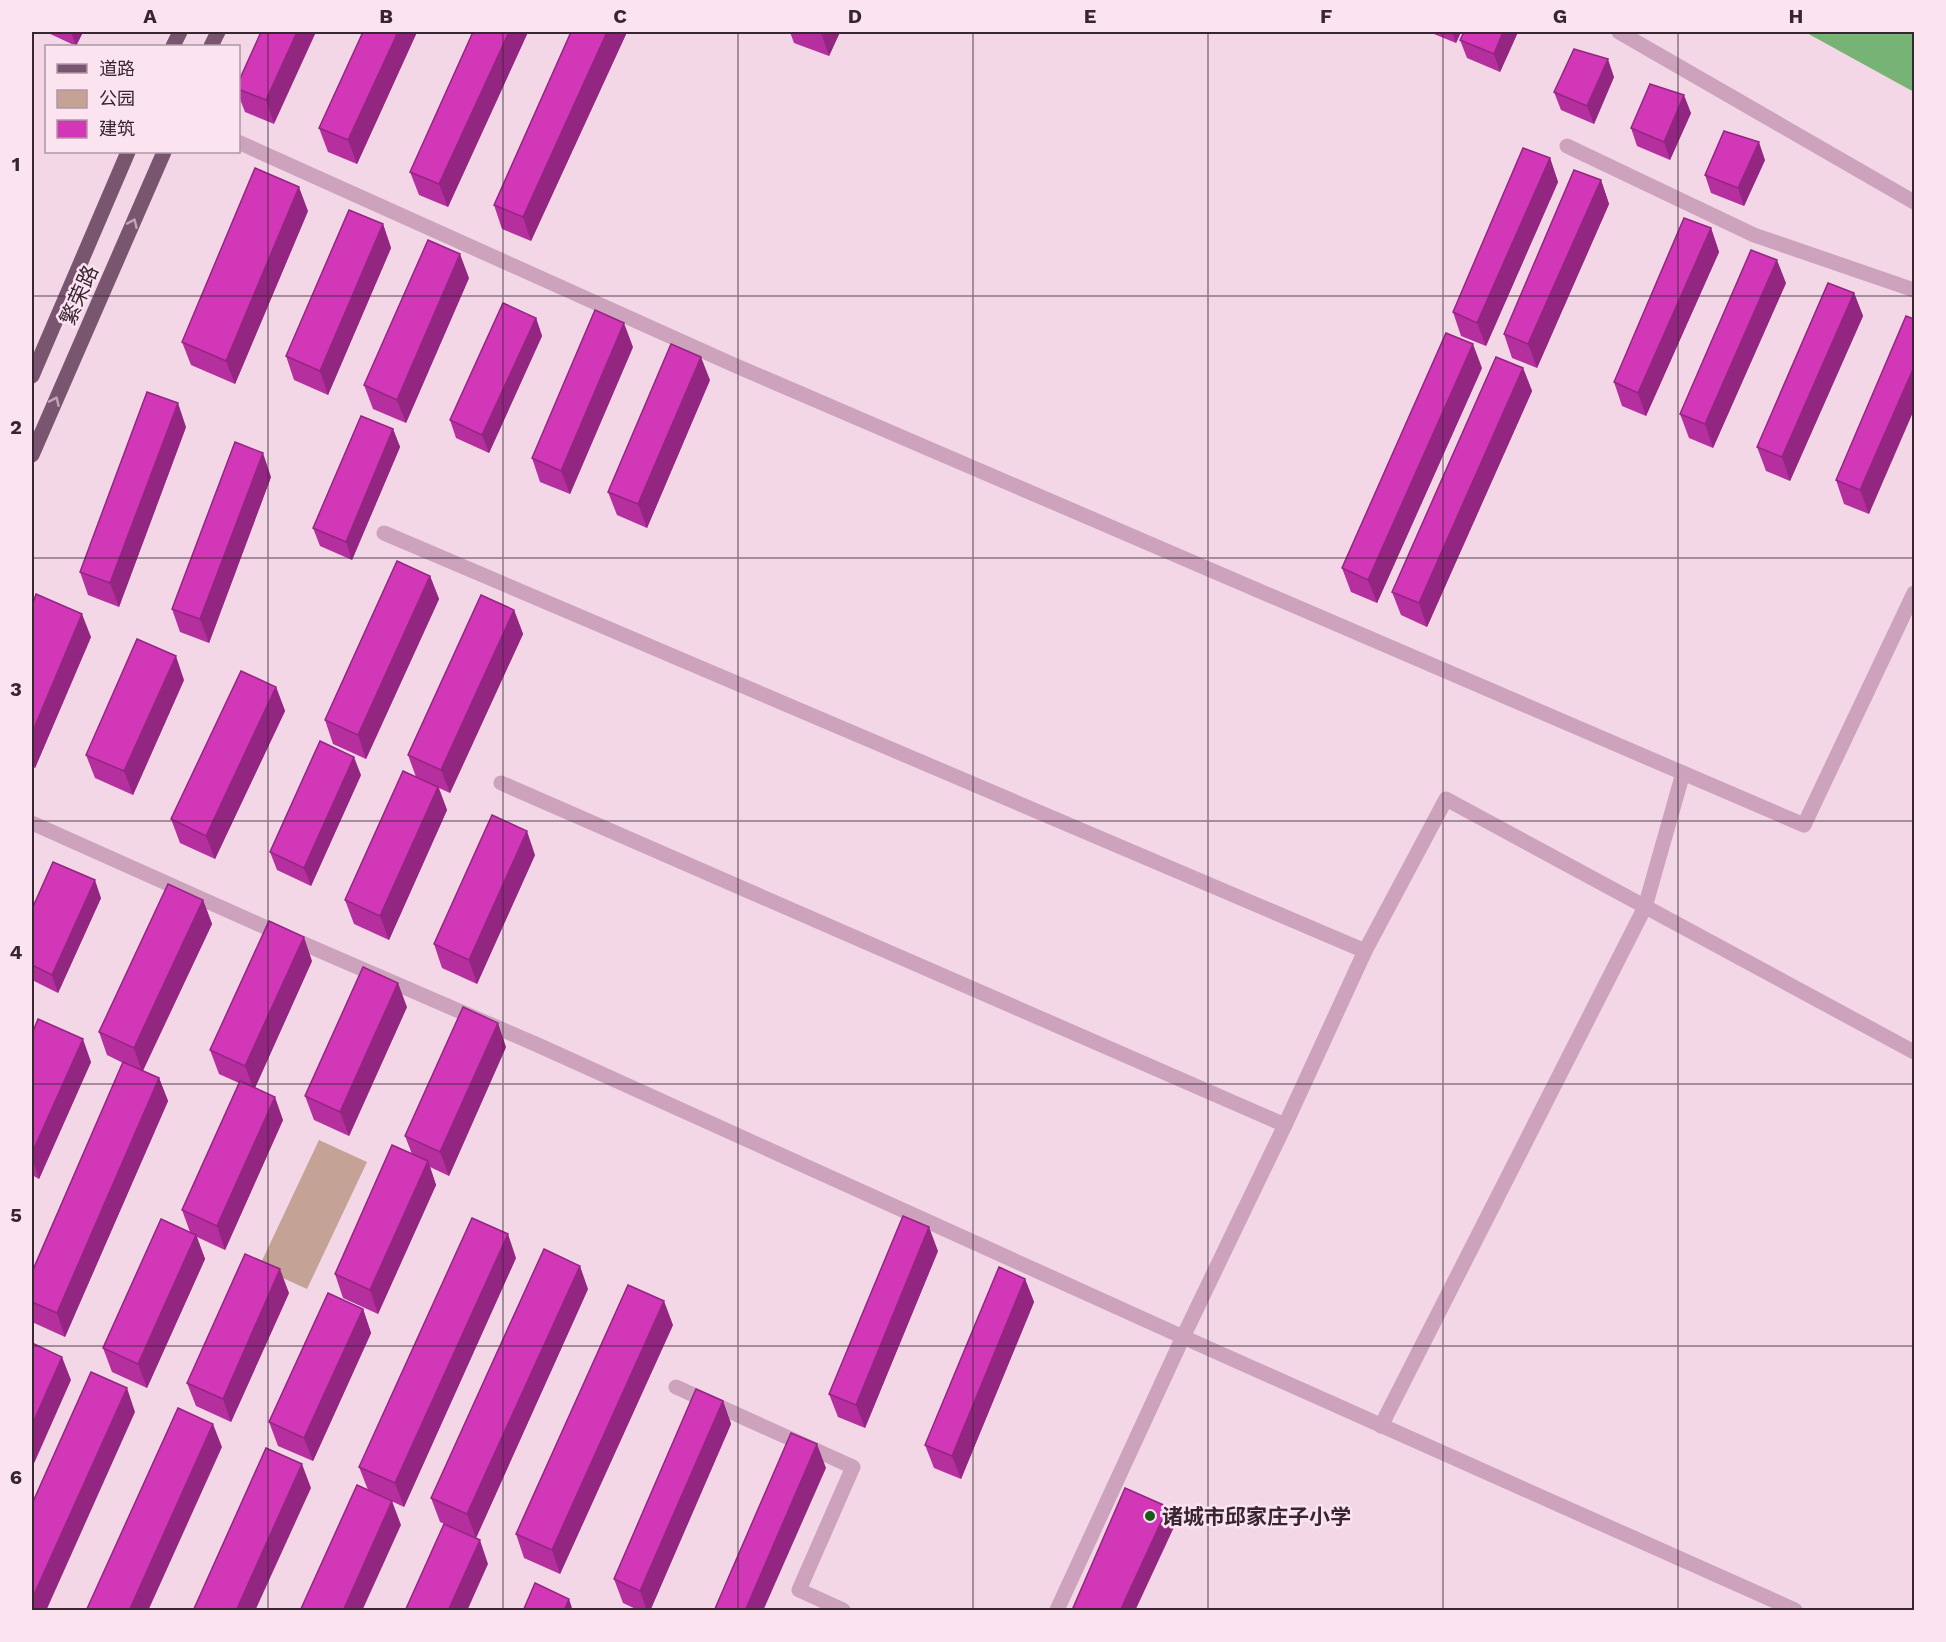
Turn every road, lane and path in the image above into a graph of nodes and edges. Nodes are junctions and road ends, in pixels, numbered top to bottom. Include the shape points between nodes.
1 (1619, 32) edge
2 (240, 143) edge
3 (1567, 147) dead end
4 (128, 153) edge
5 (164, 153) edge
6 (1914, 202) edge
7 (1914, 291) edge
8 (32, 376) edge
9 (32, 455) edge
10 (384, 533) dead end
11 (1914, 593) edge
12 (1683, 773) junction
13 (501, 783) dead end
14 (32, 823) edge
15 (1645, 907) junction
16 (1365, 951) junction
17 (1914, 1052) edge
18 (1285, 1125) junction
19 (1182, 1337) junction
20 (676, 1386) dead end
21 (1381, 1426) junction
22 (843, 1611) edge
23 (1057, 1611) edge
24 (1795, 1611) edge

1 - 6 street
2 - 12 street via 734,365
3 - 7 street via 1755,235
4 - 8 main road, 繁荣路
9 -> 5 main road, 繁荣路
10 - 16 street
11 - 12 street via 1804,825
12 - 15 street
13 - 18 street
14 - 19 street via 540,1046
15 - 16 street via 1446,799
15 - 17 street
15 - 21 street
16 - 18 street
18 - 19 street
19 - 21 street
19 - 23 street
20 - 22 street via 854,1467 799,1590
21 - 24 street

